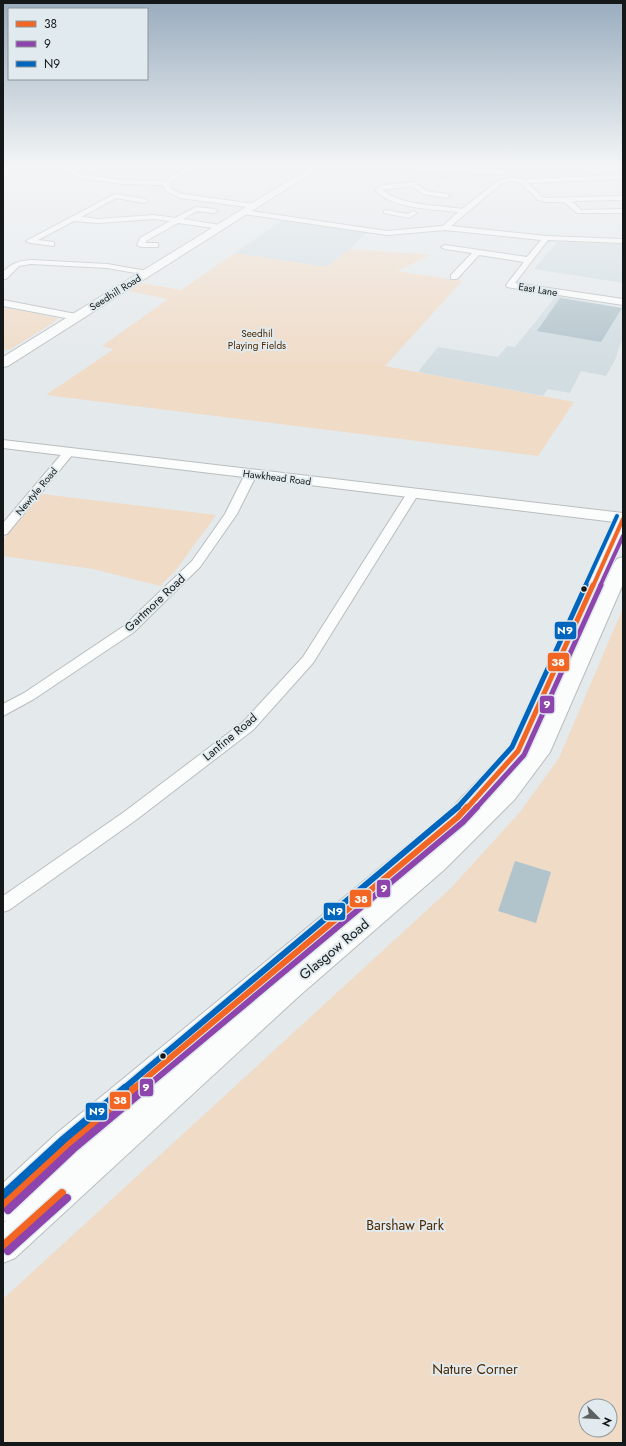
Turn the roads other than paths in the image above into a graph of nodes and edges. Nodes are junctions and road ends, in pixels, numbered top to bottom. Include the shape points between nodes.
1 (46, 232) edge
2 (156, 232) edge
3 (211, 232) edge
4 (497, 232) edge
5 (546, 238) junction
6 (623, 241) edge
7 (51, 244) dead end
8 (155, 245) dead end
9 (445, 247) dead end
10 (477, 252) junction
11 (529, 260) junction
12 (147, 272) junction
13 (3, 277) edge
14 (454, 277) dead end
15 (623, 302) edge
16 (3, 303) edge
17 (76, 317) junction
18 (8, 355) edge
19 (3, 363) edge
20 (3, 444) edge
21 (68, 452) junction
22 (252, 474) junction
23 (414, 493) junction
24 (623, 519) edge
25 (3, 531) edge
26 (623, 563) edge
27 (3, 711) edge
28 (3, 905) edge
29 (3, 1205) edge
30 (3, 1246) edge

1 - 7 street via 30,241
2 - 8 street via 143,240 140,245
3 - 12 street, Seedhill Road
4 - 5 street
5 - 6 street
5 - 11 street, East Lane
9 - 10 street
10 - 11 street
10 - 14 street via 467,268
11 - 15 street, East Lane via 510,285
12 - 13 street via 107,266 31,262 17,264
12 - 17 street, Seedhill Road
16 - 17 street
17 - 18 street, Seedhill Road
18 - 19 street, Seedhill Road
20 - 21 street, Hawkhead Road
21 - 22 street, Hawkhead Road
21 - 25 street, Newtyle Road
22 - 23 street, Hawkhead Road
22 - 27 street, Gartmore Road via 231,514 196,564 129,629
23 - 24 street, Hawkhead Road
23 - 28 street, Lanfine Road via 308,660 248,726 130,816
24 - 29 main road, Glasgow Road via 518,751 458,817 68,1144
26 - 30 main road, Glasgow Road via 539,752 507,793 436,862 282,994

